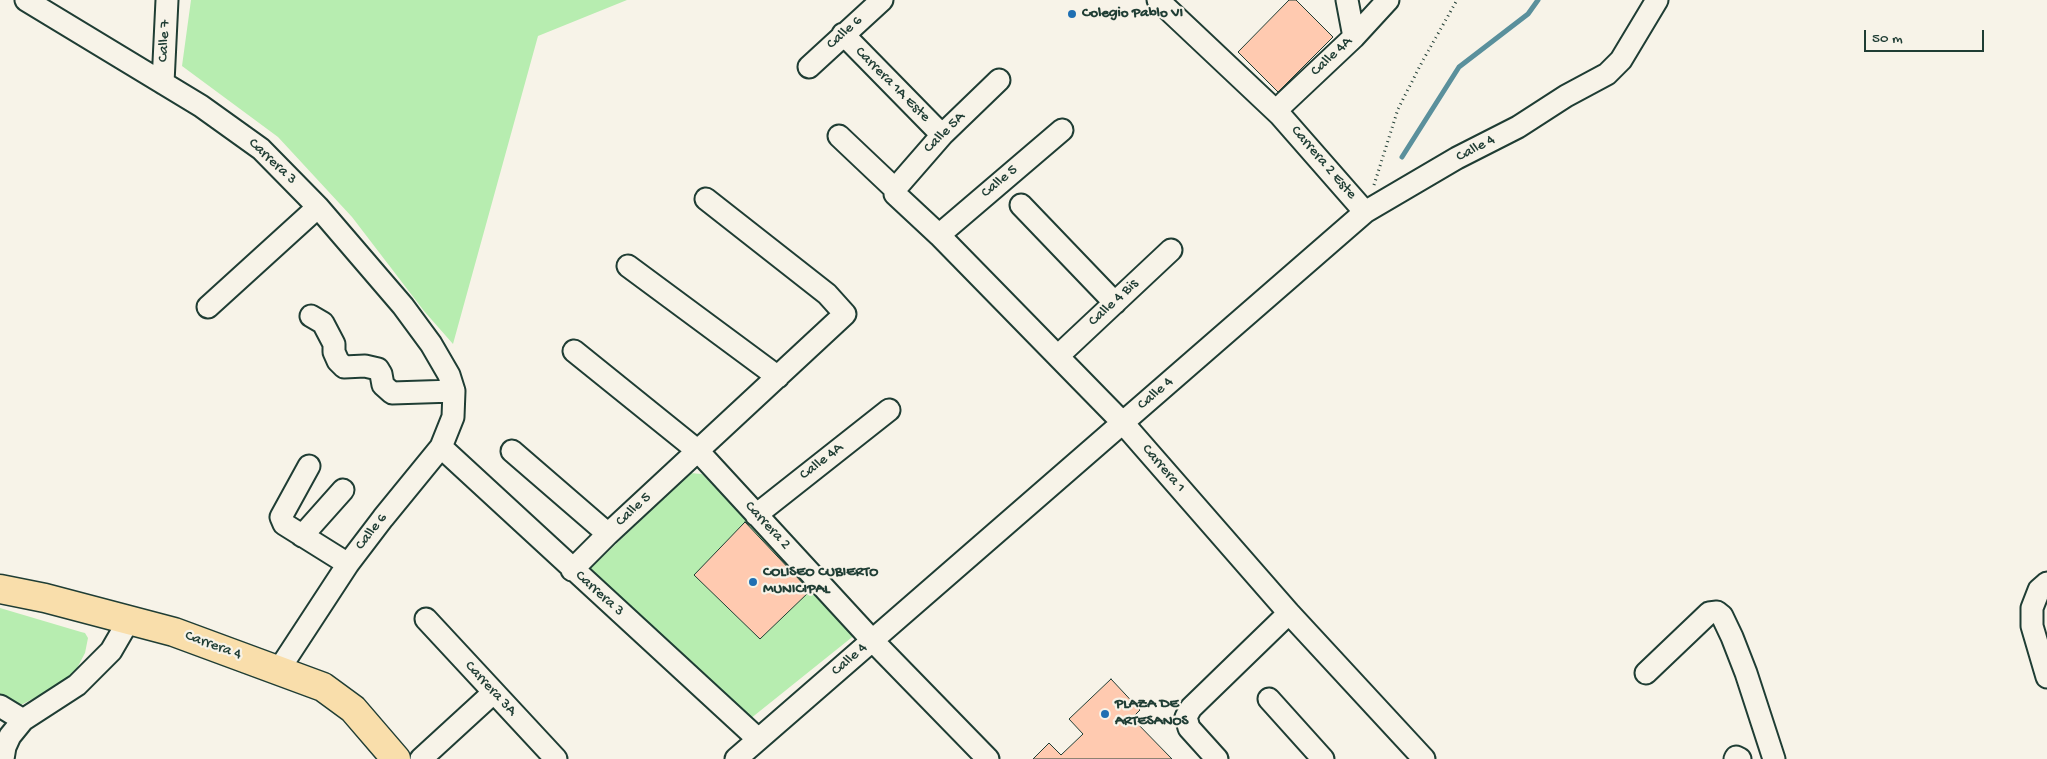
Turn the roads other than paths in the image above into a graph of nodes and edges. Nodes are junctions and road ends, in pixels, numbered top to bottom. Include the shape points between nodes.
1 (26, 0) edge
2 (167, 0) edge
3 (882, 0) edge
4 (1158, 0) edge
5 (1347, 0) edge
6 (1388, 0) edge
7 (1657, 0) edge
8 (843, 34) junction
9 (1354, 37) junction
10 (809, 67) dead end
11 (999, 80) dead end
12 (163, 83) junction
13 (1280, 115) junction
14 (1062, 130) dead end
15 (942, 135) junction
16 (839, 136) dead end
17 (895, 189) junction
18 (706, 199) dead end
19 (1021, 205) dead end
20 (318, 207) junction
21 (1365, 212) junction
22 (939, 235) junction
23 (1171, 250) dead end
24 (628, 266) dead end
25 (1115, 302) junction
26 (208, 307) dead end
27 (312, 316) dead end
28 (574, 352) dead end
29 (1058, 356) junction
30 (778, 377) junction
31 (454, 391) junction
32 (889, 410) dead end
33 (1123, 423) junction
34 (441, 448) junction
35 (512, 451) dead end
36 (698, 452) junction
37 (309, 466) dead end
38 (343, 490) dead end
39 (756, 515) junction
40 (608, 534) junction
41 (302, 536) junction
42 (348, 564) junction
43 (572, 570) junction
44 (2047, 583) edge
45 (0, 588) edge
46 (1289, 613) junction
47 (426, 618) dead end
48 (130, 620) junction
49 (872, 640) junction
50 (278, 670) junction
51 (1646, 673) dead end
52 (2047, 677) edge
53 (493, 692) junction
54 (1268, 699) dead end
55 (0, 706) edge
56 (23, 720) junction
57 (758, 739) junction
58 (2, 759) edge
59 (396, 759) edge
60 (421, 759) edge
61 (556, 759) edge
62 (736, 759) edge
63 (988, 759) edge
64 (1217, 759) edge
65 (1323, 759) edge
66 (1424, 759) edge
67 (1774, 759) edge

1 - 12 street, Carrera 3
2 - 12 street, Calle 7
3 - 8 street, Calle 6
4 - 13 street, Carrera 2 Este
5 - 9 street
6 - 9 street, Calle 4A
7 - 21 street, Calle 4 via 1621,60 1607,74
8 - 10 street, Calle 6
8 - 15 street, Carrera 1A Este
9 - 13 street, Calle 4A via 1280,107
11 - 15 street, Calle 5A
12 - 20 street, Carrera 3 via 261,149
13 - 21 street, Carrera 2 Este
14 - 22 street, Calle 5
15 - 17 street, Calle 5A
16 - 17 street, Carrera 1
17 - 22 street, Carrera 1 via 895,194
18 - 30 street, Calle 5 via 826,294 845,314
19 - 25 street
20 - 26 street
20 - 31 street, Carrera 3 via 432,344
21 - 33 street, Calle 4
22 - 29 street, Carrera 1
23 - 25 street, Calle 4 Bis
24 - 30 street
25 - 29 street, Calle 4 Bis
27 - 31 street via 323,323 334,344 338,361 344,367 378,368 383,385 392,393
28 - 36 street, Carrera 2
29 - 33 street, Carrera 1
30 - 36 street, Calle 5
31 - 34 street, Calle 6 via 454,417
32 - 39 street, Calle 4A
33 - 46 street, Carrera 1
33 - 49 street, Calle 4
34 - 42 street, Calle 6
34 - 43 street, Carrera 3
35 - 40 street
36 - 39 street, Carrera 2
36 - 40 street, Calle 5
37 - 41 street via 281,517 284,524
38 - 41 street
39 - 49 street, Carrera 2
40 - 43 street, Calle 5
41 - 42 street
42 - 50 street, Calle 6
43 - 57 street, Carrera 3
44 - 52 street via 2039,590 2032,608 2032,626
45 - 48 main road, Carrera 4
46 - 64 street via 1186,717 1189,728
46 - 66 street, Carrera 1
47 - 53 street, Carrera 3A
48 - 50 main road, Carrera 4 via 174,632
48 - 56 street via 111,651 77,685
49 - 57 street, Calle 4
49 - 63 street, Carrera 2
50 - 59 main road, Carrera 4 via 322,687 353,709
51 - 67 street via 1709,613 1717,612 1732,637 1746,673
53 - 60 street
53 - 61 street, Carrera 3A
54 - 65 street
55 - 56 street
56 - 58 street via 4,746
57 - 62 street, Calle 4

